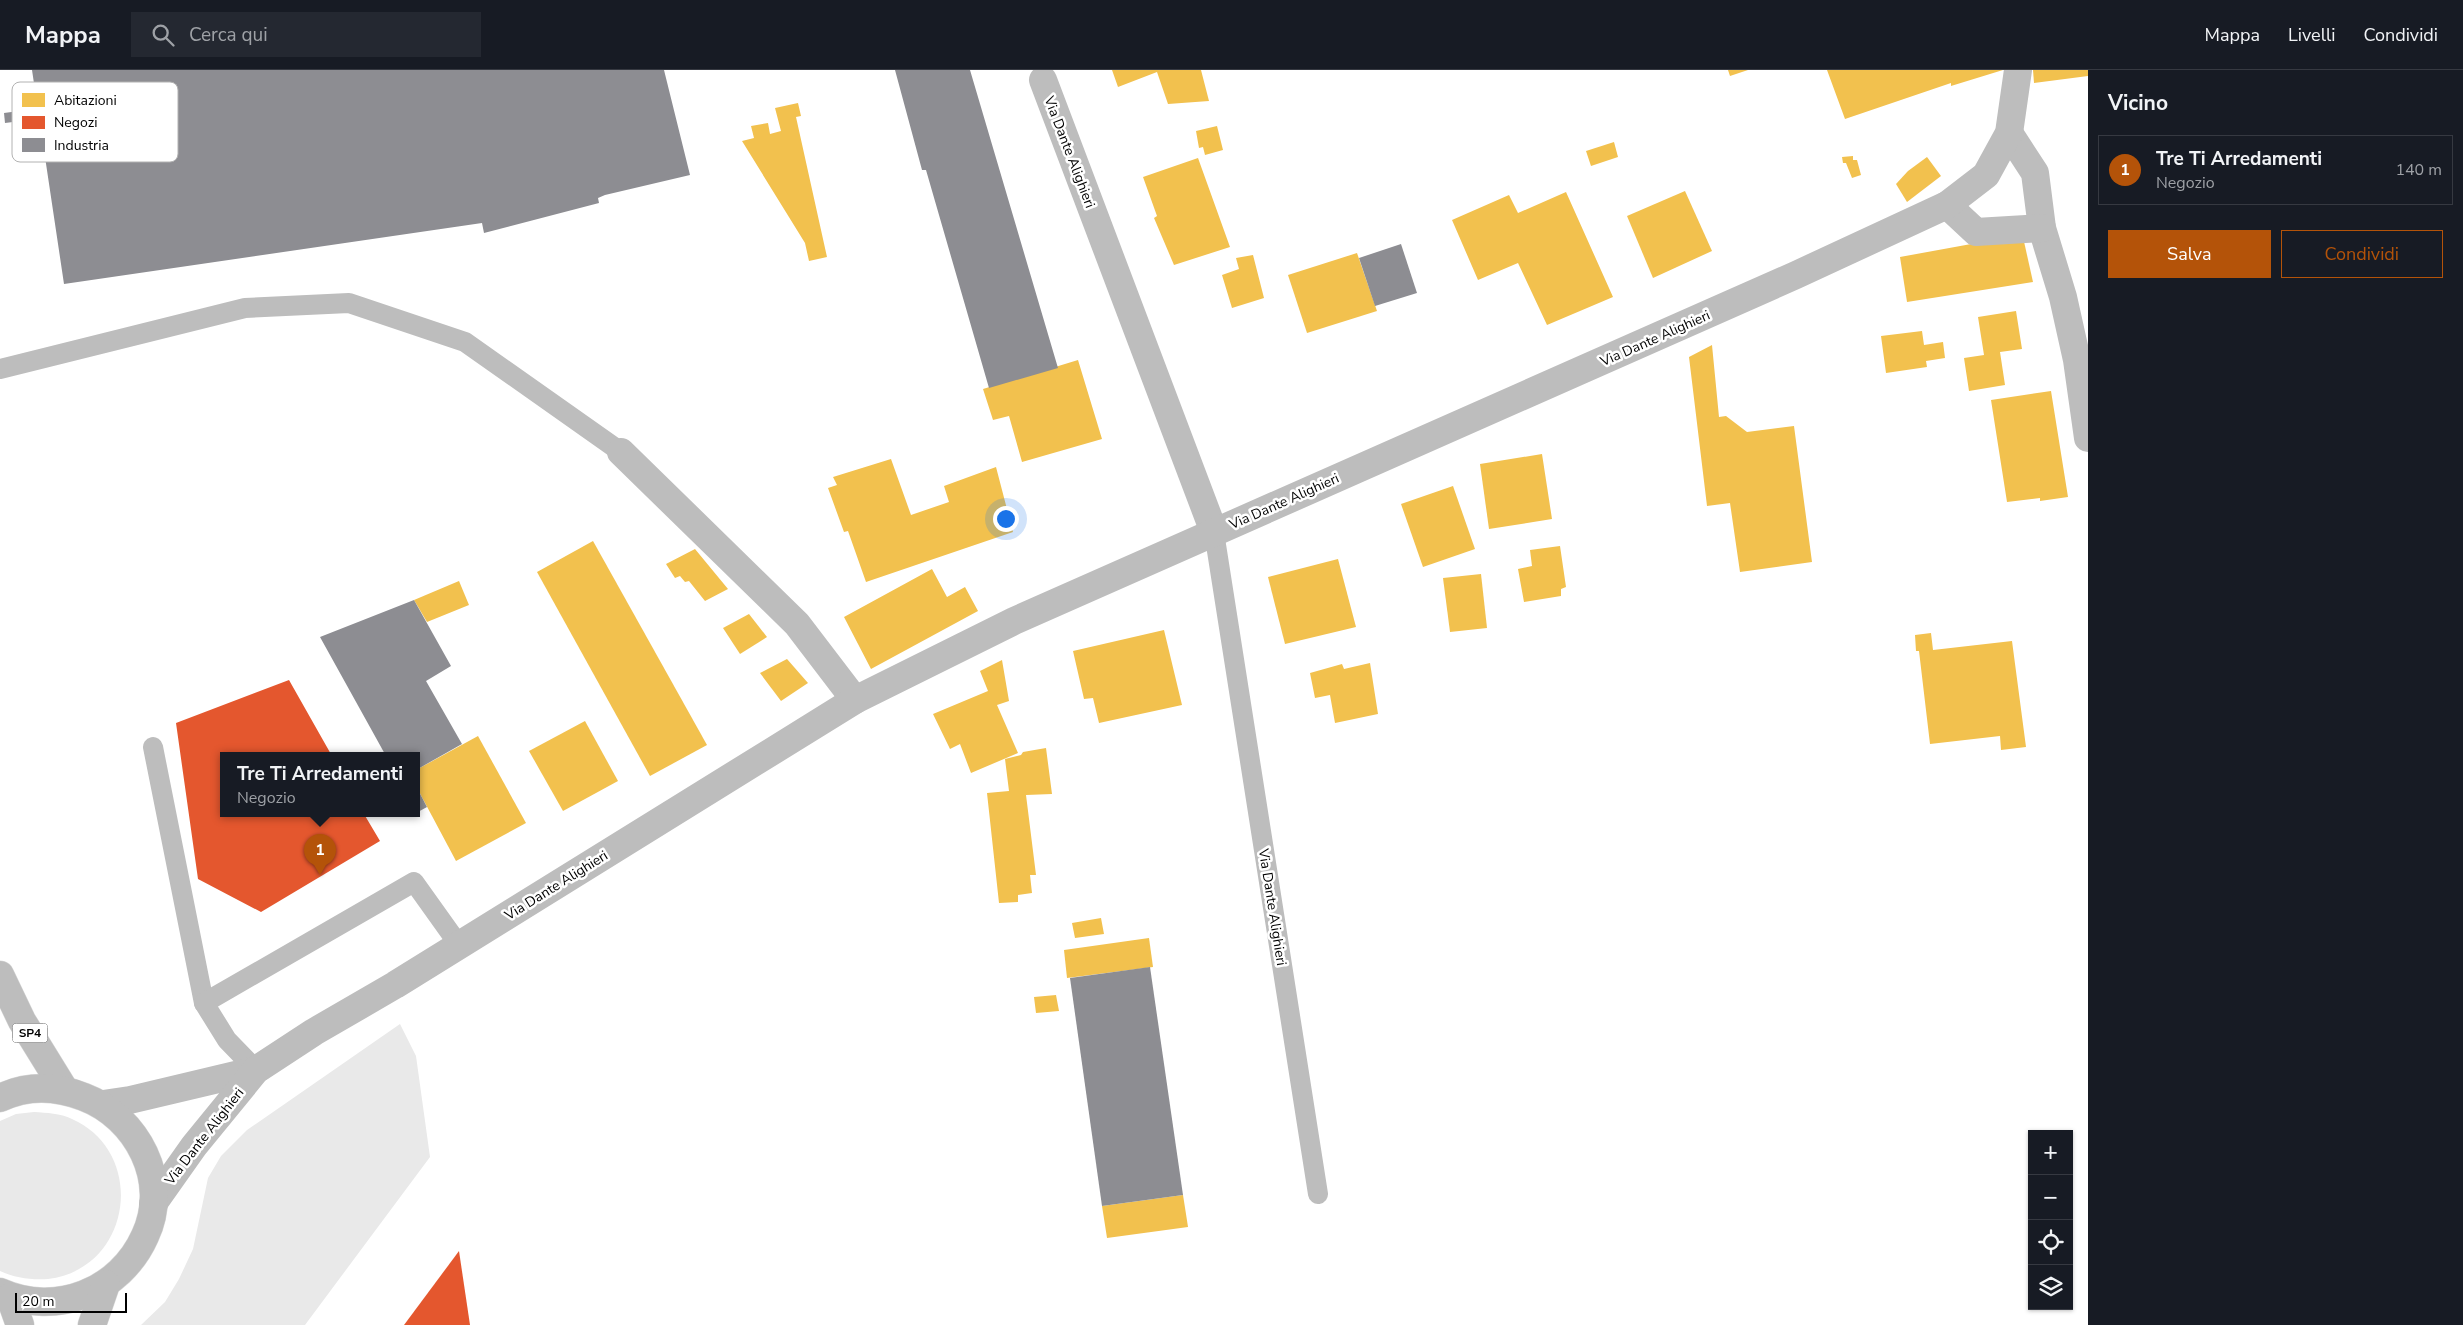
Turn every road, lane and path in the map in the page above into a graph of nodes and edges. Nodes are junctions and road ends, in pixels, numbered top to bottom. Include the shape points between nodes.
1 (2018, 70) edge
2 (1043, 80) dead end
3 (2009, 133) junction
4 (1947, 205) junction
5 (2042, 228) junction
6 (2078, 326) edge
7 (0, 369) edge
8 (2088, 438) edge
9 (621, 452) joint
10 (1214, 532) junction
11 (855, 700) junction
12 (153, 747) dead end
13 (459, 945) junction
14 (0, 975) edge
15 (204, 1004) junction
16 (256, 1070) junction
17 (64, 1089) junction
18 (0, 1098) edge
19 (103, 1104) junction
20 (1318, 1194) dead end
21 (153, 1204) junction
22 (106, 1284) junction
23 (5, 1295) edge
24 (20, 1325) edge
25 (92, 1325) edge

1 - 3 street, Via Dante Alighieri
2 - 10 street, Via Dante Alighieri
3 - 4 street, Via Dante Alighieri via 1986,174
3 - 5 street via 2036,173
4 - 5 street via 1976,232
4 - 10 street, Via Dante Alighieri
5 - 6 street via 2063,296
6 - 8 street via 2077,360
7 - 9 lane via 245,308 349,303 466,342
9 - 11 street via 797,624
10 - 11 street, Via Dante Alighieri via 1014,621
10 - 20 lane, Via Dante Alighieri
11 - 13 street, Via Dante Alighieri
12 - 15 lane
13 - 15 lane via 414,882
13 - 16 street, Via Dante Alighieri
14 - 17 street, SP4 via 22,1021
15 - 16 lane via 227,1040
16 - 19 street, Via Dante Alighieri
16 - 21 street, Via Dante Alighieri via 194,1146
17 - 18 street via 37,1088
17 - 19 street
19 - 21 street via 125,1123 142,1147 151,1174
21 - 22 street via 146,1235 130,1262
22 - 23 street via 76,1299 43,1303
22 - 25 street
23 - 24 street

